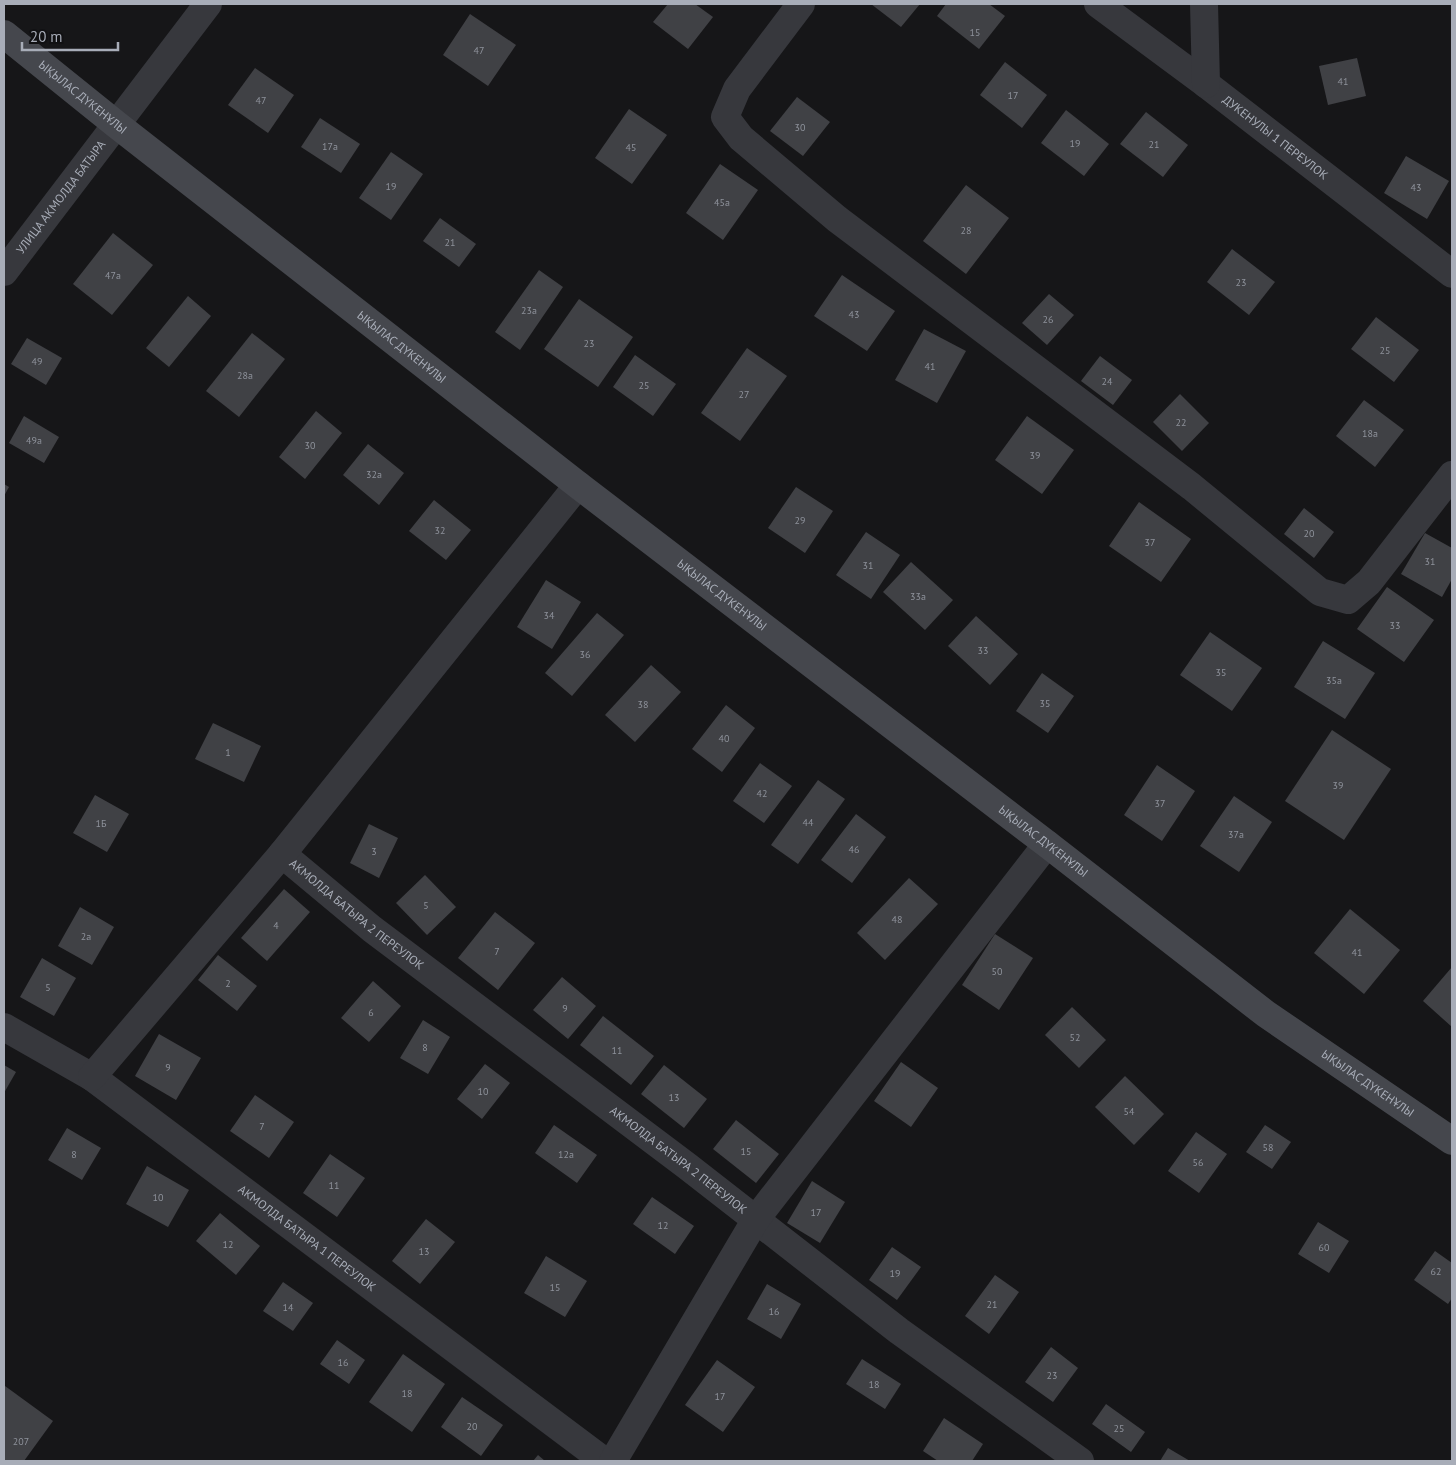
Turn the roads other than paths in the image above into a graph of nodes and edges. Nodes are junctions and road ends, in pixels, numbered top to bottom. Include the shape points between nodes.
1 (208, 4) edge
2 (801, 4) edge
3 (1098, 4) edge
4 (1204, 4) edge
5 (4, 34) edge
6 (1206, 84) junction
7 (117, 125) junction
8 (4, 272) edge
9 (1452, 274) edge
10 (1452, 475) edge
11 (578, 485) junction
12 (1047, 844) junction
13 (282, 854) junction
14 (4, 1027) edge
15 (92, 1077) junction
16 (1452, 1141) edge
17 (756, 1220) junction
18 (604, 1461) edge
19 (613, 1461) edge
20 (1080, 1461) edge

1 - 7 street, УЛИЦА АКМОЛДА БАТЫРА
2 - 10 street via 737,89 725,117 741,138 837,219 1192,487 1320,592 1348,600 1369,582
3 - 6 street, ДУКЕНУЛЫ 1 ПЕРЕУЛОК
4 - 6 street
5 - 7 street, ЫҚЫЛАС ДҮКЕНҰЛЫ
6 - 9 street, ДУКЕНУЛЫ 1 ПЕРЕУЛОК
7 - 8 street, УЛИЦА АКМОЛДА БАТЫРА
7 - 11 street, ЫҚЫЛАС ДҮКЕНҰЛЫ
11 - 12 street, ЫҚЫЛАС ДҮКЕНҰЛЫ
11 - 13 street
12 - 16 street, ЫҚЫЛАС ДҮКЕНҰЛЫ via 1266,1014
12 - 17 street
13 - 15 street
13 - 17 street, АКМОЛДА БАТЫРА 2 ПЕРЕУЛОК via 372,929
14 - 15 street, АКМОЛДА БАТЫРА 1 ПЕРЕУЛОК
15 - 18 street, АКМОЛДА БАТЫРА 1 ПЕРЕУЛОК
17 - 19 street
17 - 20 street, АКМОЛДА БАТЫРА 2 ПЕРЕУЛОК via 899,1331

